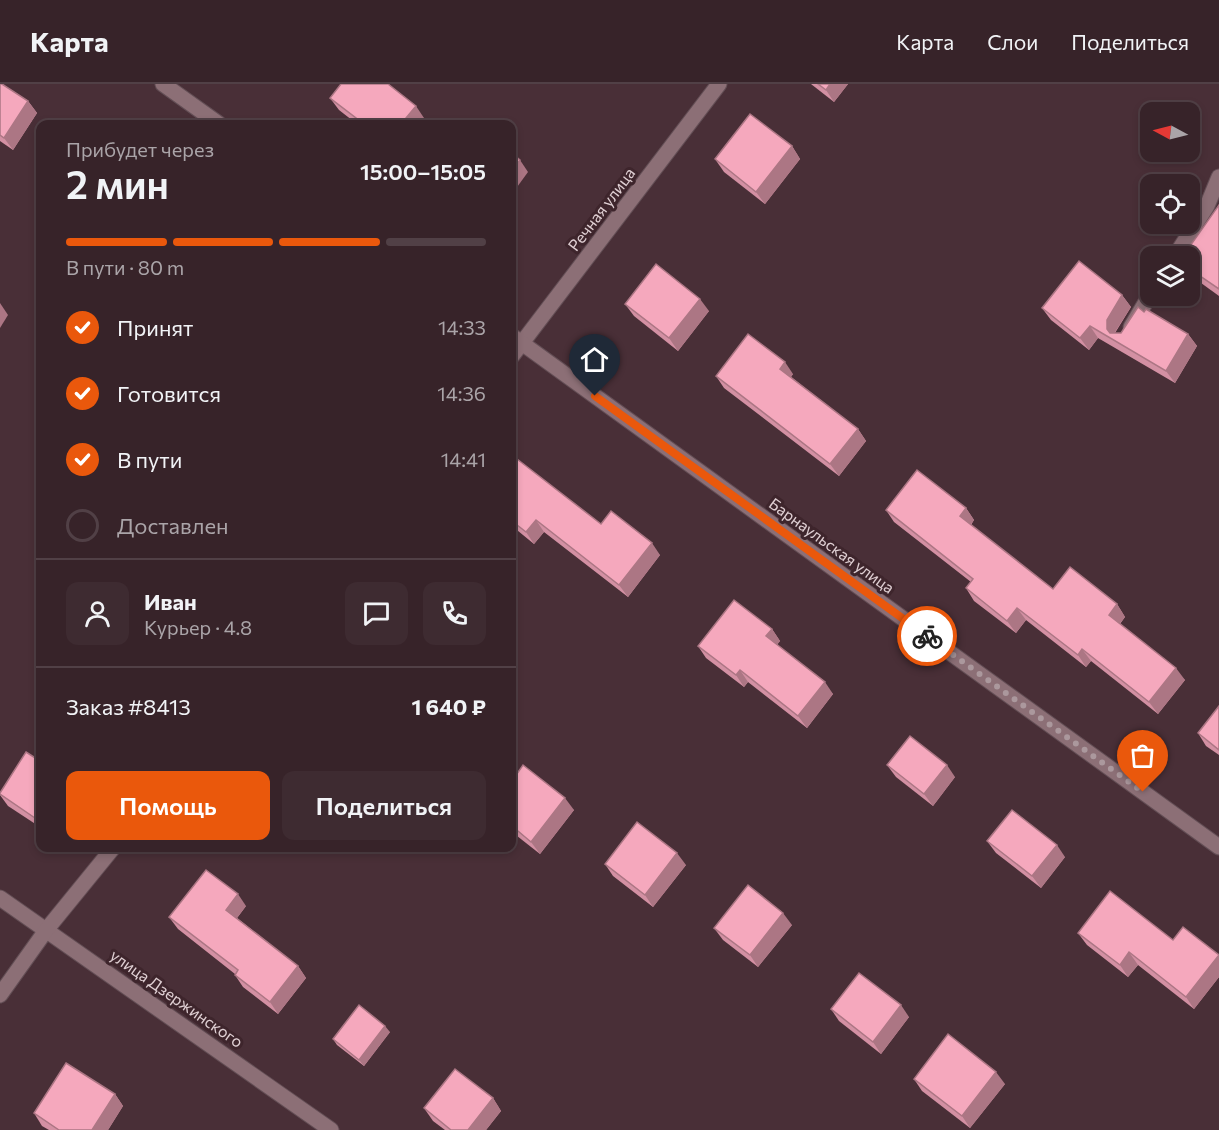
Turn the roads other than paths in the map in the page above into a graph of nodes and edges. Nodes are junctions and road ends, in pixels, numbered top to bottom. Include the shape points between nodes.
1 (163, 84) edge
2 (719, 84) edge
3 (213, 120) edge
4 (1219, 177) edge
5 (1181, 246) edge
6 (1143, 306) edge
7 (1124, 337) edge
8 (517, 340) edge
9 (1219, 847) edge
10 (110, 852) edge
11 (0, 898) edge
12 (48, 929) junction
13 (0, 995) edge
14 (331, 1130) edge

1 - 3 street
2 - 8 street, Речная улица
4 - 5 street via 1207,206
6 - 7 street
8 - 9 street, Барнаульская улица
10 - 12 street
11 - 12 street, улица Дзержинского
12 - 13 street
12 - 14 street, улица Дзержинского

